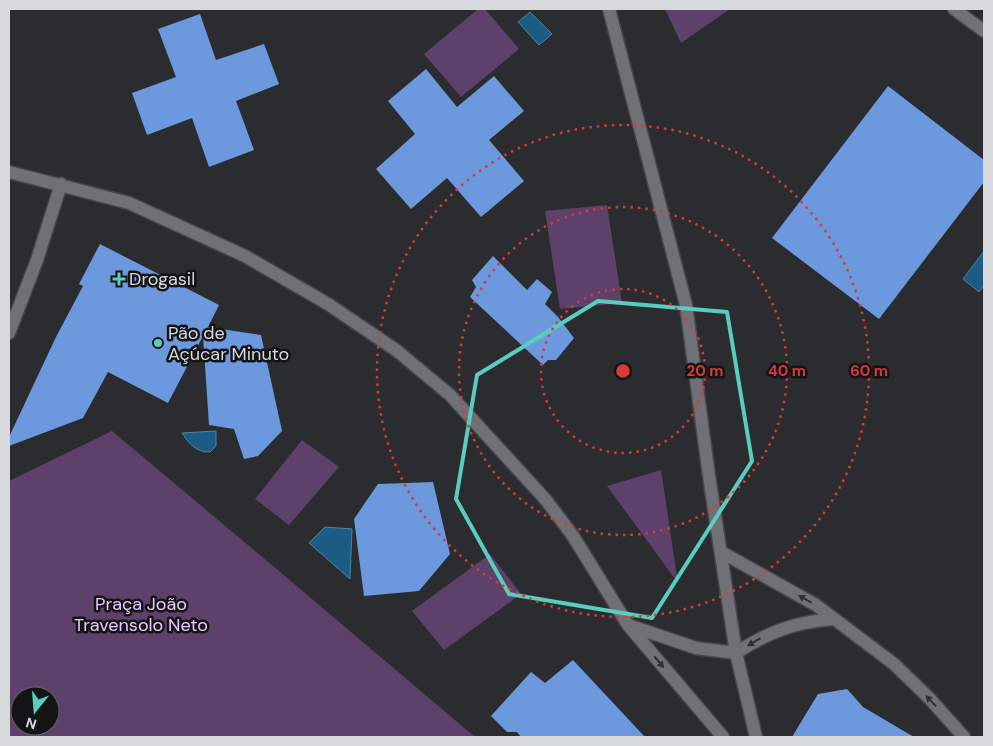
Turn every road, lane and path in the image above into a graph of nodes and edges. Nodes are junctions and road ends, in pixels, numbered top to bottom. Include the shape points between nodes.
1 (609, 9) edge
2 (954, 9) edge
3 (984, 31) edge
4 (9, 172) edge
5 (61, 184) junction
6 (9, 333) edge
7 (721, 552) junction
8 (833, 619) junction
9 (628, 625) junction
10 (736, 654) junction
11 (723, 737) edge
12 (756, 737) edge
13 (964, 737) edge

1 - 7 street via 686,304
2 - 3 street
4 - 5 street
5 - 6 street
5 - 9 street via 130,203 245,256 328,304 396,350 450,395 546,500 573,536
8 -> 7 street via 816,605
7 - 10 street
8 -> 10 street via 780,629
13 -> 8 street via 894,664
9 - 10 street via 676,643
9 -> 11 street
10 - 12 street

